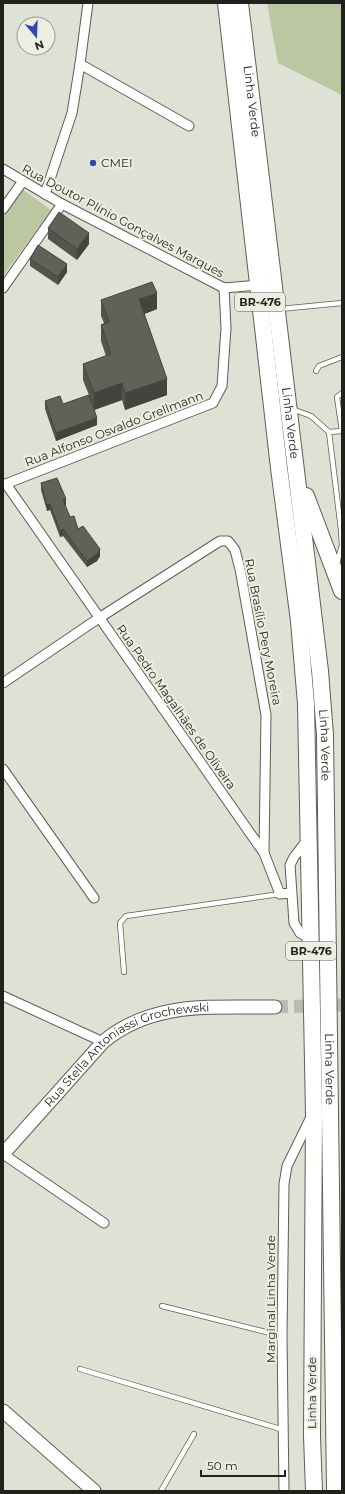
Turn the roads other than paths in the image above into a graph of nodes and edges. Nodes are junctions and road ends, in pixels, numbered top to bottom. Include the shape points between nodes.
1 (88, 3) edge
2 (216, 3) edge
3 (240, 3) edge
4 (226, 10) edge
5 (80, 64) junction
6 (189, 126) dead end
7 (3, 169) edge
8 (22, 181) junction
9 (45, 194) junction
10 (62, 204) junction
11 (3, 209) edge
12 (258, 285) junction
13 (3, 288) edge
14 (224, 288) junction
15 (342, 303) edge
16 (278, 309) junction
17 (342, 357) edge
18 (316, 371) dead end
19 (342, 393) edge
20 (289, 408) junction
21 (342, 431) edge
22 (329, 432) junction
23 (296, 468) junction
24 (4, 484) edge
25 (334, 572) junction
26 (342, 591) edge
27 (99, 618) junction
28 (3, 683) edge
29 (3, 769) edge
30 (310, 836) junction
31 (264, 853) junction
32 (291, 893) junction
33 (280, 894) junction
34 (94, 898) dead end
35 (311, 939) junction
36 (124, 972) dead end
37 (3, 996) edge
38 (275, 1007) tunnel mouth
39 (103, 1042) junction
40 (314, 1113) junction
41 (3, 1154) edge
42 (104, 1223) dead end
43 (162, 1306) dead end
44 (282, 1336) junction
45 (80, 1369) dead end
46 (342, 1390) edge
47 (3, 1411) edge
48 (333, 1429) junction
49 (284, 1430) junction
50 (194, 1434) dead end
51 (312, 1436) junction
52 (94, 1491) edge
53 (161, 1491) edge
54 (284, 1491) edge
55 (303, 1491) edge
56 (314, 1491) edge
57 (335, 1491) edge

1 - 5 street
2 - 4 street
3 - 16 highway, Linha Verde / BR-476
4 - 12 highway, Linha Verde / BR-476
5 - 6 street
5 - 9 street via 72,113
7 - 8 street, Rua Doutor Plínio Gonçalves Marques
8 - 9 street, Rua Doutor Plínio Gonçalves Marques
8 - 11 street
9 - 10 street, Rua Doutor Plínio Gonçalves Marques
10 - 13 street
10 - 14 street, Rua Doutor Plínio Gonçalves Marques
12 - 14 street, Rua Doutor Plínio Gonçalves Marques
12 - 30 highway, Linha Verde / BR-476 via 304,661
14 - 24 street, Rua Alfonso Osvaldo Grellmann via 226,328 222,386 213,403
15 - 16 lane
16 - 20 highway, Linha Verde / BR-476
17 - 18 lane via 319,366
19 - 21 lane via 337,397
20 - 22 lane via 311,416
20 - 23 highway, Linha Verde / BR-476
21 - 22 lane
22 - 25 lane via 342,546
23 - 25 highway
23 - 48 highway, Linha Verde / BR-476 via 320,671 325,742
24 - 27 street, Rua Pedro Magalhães de Oliveira
25 - 26 highway
27 - 28 street, Rua Brasílio Pery Moreira
27 - 31 street, Rua Pedro Magalhães de Oliveira
27 - 31 street, Rua Brasílio Pery Moreira via 220,541 228,541 235,550 266,715
29 - 34 street
30 - 32 street via 290,865
30 - 35 highway, Linha Verde / BR-476
31 - 33 street, Rua Pedro Magalhães de Oliveira
32 - 33 street
32 - 35 street via 296,929
33 - 36 lane via 122,918 120,923
35 - 40 highway, Linha Verde / BR-476
37 - 39 street
38 - 39 main road, Rua Stella Antoniassi Grochewski via 175,1009 151,1015 124,1027
39 - 41 main road, Rua Stella Antoniassi Grochewski
40 - 44 street, Marginal Linha Verde via 287,1166 284,1184
40 - 51 highway, Linha Verde / BR-476
41 - 42 street
43 - 44 lane
44 - 49 street, Marginal Linha Verde
45 - 49 lane
46 - 48 highway
47 - 52 main road
48 - 57 highway, Linha Verde / BR-476
49 - 54 street, Marginal Linha Verde
50 - 53 lane
51 - 55 highway
51 - 56 highway, Linha Verde / BR-476

